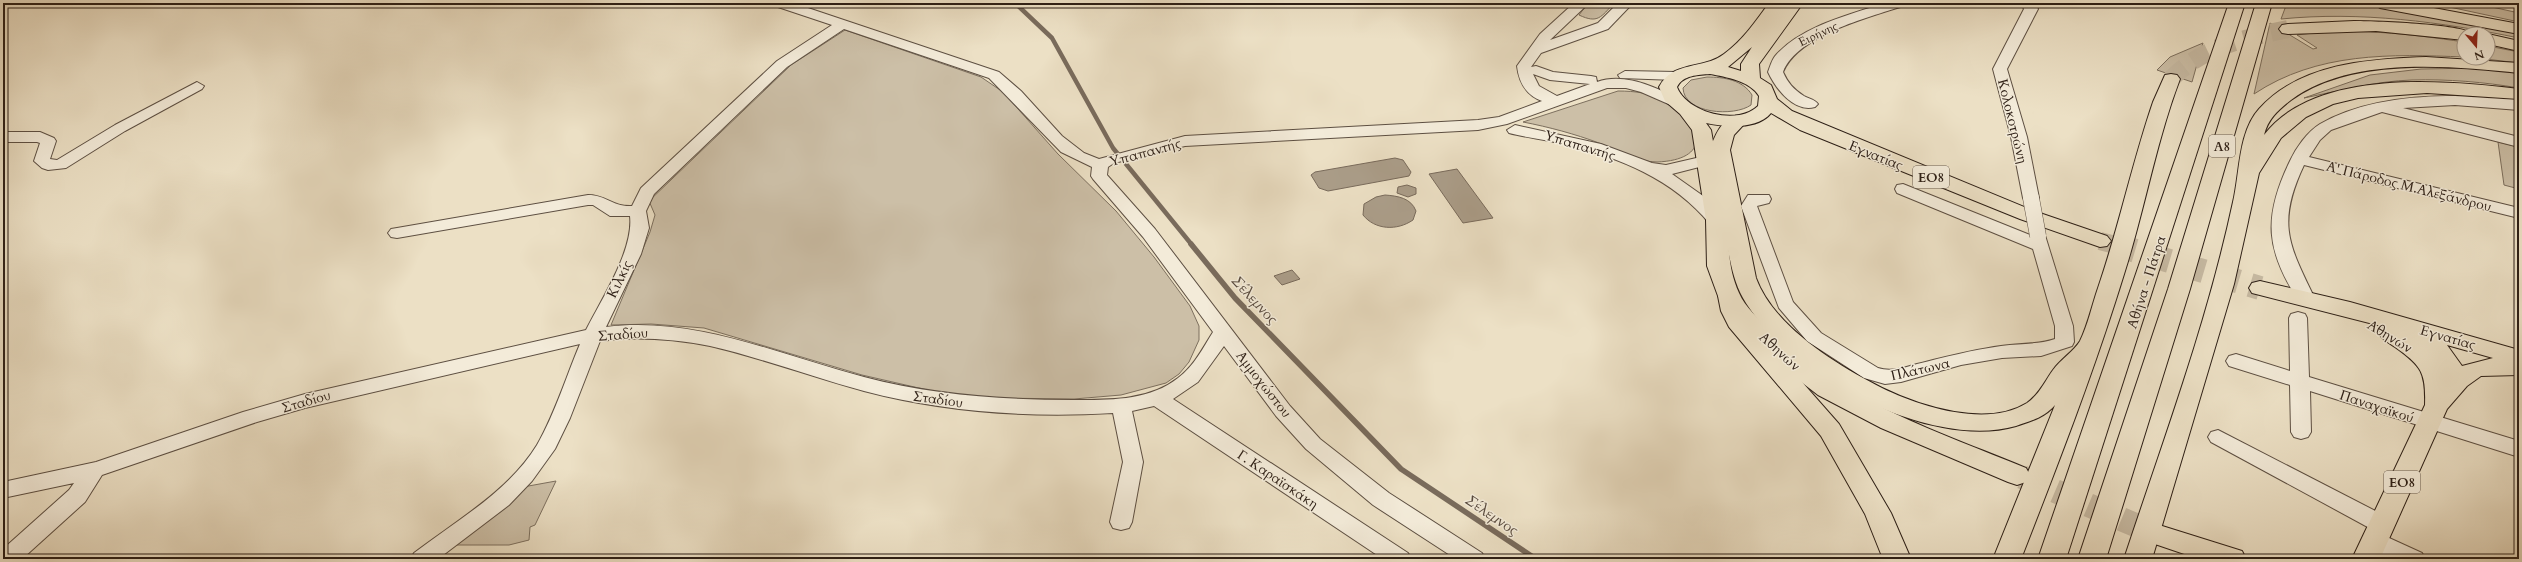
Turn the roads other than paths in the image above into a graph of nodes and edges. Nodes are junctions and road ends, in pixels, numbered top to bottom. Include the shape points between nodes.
1 (780, 3) edge
2 (1582, 3) edge
3 (1626, 3) edge
4 (1778, 3) edge
5 (1795, 3) edge
6 (1865, 3) edge
7 (1898, 3) edge
8 (2028, 3) edge
9 (2237, 3) edge
10 (2264, 3) edge
11 (2380, 3) edge
12 (2412, 3) edge
13 (1884, 8) junction
14 (843, 24) junction
15 (2519, 28) edge
16 (2288, 29) tunnel mouth
17 (2456, 34) edge
18 (2496, 41) edge
19 (2519, 46) edge
20 (1535, 59) junction
21 (2519, 68) edge
22 (1710, 70) junction
23 (1676, 76) junction
24 (2171, 79) tunnel mouth
25 (1591, 80) junction
26 (1751, 80) junction
27 (197, 86) dead end
28 (2519, 94) edge
29 (1538, 96) junction
30 (1555, 96) junction
31 (1769, 101) junction
32 (1810, 104) dead end
33 (2519, 105) edge
34 (1680, 106) junction
35 (2380, 106) junction
36 (1739, 120) junction
37 (1438, 127) junction
38 (1515, 130) dead end
39 (3, 138) edge
40 (2519, 142) edge
41 (2299, 159) junction
42 (1705, 161) junction
43 (1104, 163) junction
44 (1644, 167) junction
45 (2249, 173) junction
46 (1903, 189) dead end
47 (1763, 199) dead end
48 (638, 211) junction
49 (2519, 213) edge
50 (1716, 220) junction
51 (397, 233) dead end
52 (2039, 241) junction
53 (2100, 242) tunnel mouth
54 (2260, 288) tunnel mouth
55 (1729, 296) junction
56 (2302, 309) junction
57 (2401, 324) junction
58 (1223, 331) junction
59 (592, 336) junction
60 (2092, 343) junction
61 (2519, 358) edge
62 (2236, 361) dead end
63 (2519, 367) edge
64 (2299, 381) junction
65 (1157, 398) junction
66 (1121, 405) junction
67 (2439, 405) junction
68 (2301, 432) dead end
69 (2218, 437) dead end
70 (2519, 449) edge
71 (95, 470) junction
72 (2017, 475) tunnel mouth
73 (3, 490) edge
74 (1121, 522) dead end
75 (2375, 542) edge
76 (7, 559) edge
77 (422, 559) edge
78 (1400, 559) edge
79 (1474, 559) edge
80 (1897, 559) edge
81 (2007, 559) edge
82 (2052, 559) edge
83 (2092, 559) edge
84 (2138, 559) edge
85 (2198, 559) edge
86 (2232, 559) edge
87 (2414, 559) edge

1 - 14 street, Υπαπαντής
2 - 20 street via 1545,38
3 - 20 street via 1603,26
4 - 22 main road, ΕΟ8 via 1737,54
5 - 26 main road via 1754,56 1750,64
6 - 13 street
7 - 13 street, Ειρήνης
8 - 52 street, Κολοκοτρώνη, bridge via 2031,9 2000,69 2019,138
9 - 82 main road, Αθήνα - Πάτρα / Α8
10 - 83 main road, Α8 via 2179,289
11 - 15 main road
12 - 15 main road
13 - 32 street, Ειρήνης via 1812,35 1786,52 1774,73 1775,77 1793,96
14 - 43 street, Υπαπαντής via 994,75 1010,86 1061,142 1077,155
14 - 48 street, Κιλκίς via 782,64 647,192
16 - 17 main road via 2359,25 2392,26
18 - 19 main road
20 - 25 street via 1550,76
20 - 29 street via 1524,66 1525,78
20 - 30 street
21 - 45 main road via 2420,63 2347,70 2316,79 2276,102 2260,120 2252,143
22 - 23 main road, ΕΟ8 via 1685,72
22 - 26 main road, ΕΟ8 via 1732,73
23 - 25 street via 1627,75
23 - 34 main road via 1668,87
24 - 60 main road via 2154,122 2116,268
25 - 30 street
26 - 31 main road, ΕΟ8 via 1764,90
27 - 39 street via 120,128 60,165 42,161 48,142 40,137
28 - 45 main road via 2415,87 2337,98 2300,113 2278,130
29 - 30 street
29 - 37 street via 1476,119
30 - 34 street via 1605,84 1626,84 1646,88
30 - 37 street via 1502,121
31 - 36 main road via 1765,110 1755,117
31 - 53 main road, Εγνατίας / ΕΟ8 via 1785,115 1808,126
33 - 35 street via 2439,101 2403,102
34 - 36 main road via 1707,118
34 - 42 main road, Αθηνών via 1701,130
35 - 40 street
35 - 41 street via 2338,121 2319,132
36 - 60 main road via 1725,133 1720,150 1742,268 1751,293 1782,331 1821,363 1899,405 1957,421 1984,423 2032,412 2048,399 2063,374
37 - 43 street, Υπαπαντής via 1185,141 1154,147
38 - 44 street, Υπαπαντής via 1551,134
41 - 49 street, Α' Πάροδος Μ.Αλεξάνδρου
41 - 56 street via 2285,190 2279,229
42 - 44 street via 1666,170
42 - 50 main road, Αθηνών
43 - 58 street, Αμμοχώστου via 1099,176 1158,246
44 - 50 street via 1675,181 1694,194
45 - 84 main road via 2220,298
46 - 52 street
47 - 52 street, Πλάτωνα via 1754,199 1749,206 1785,304 1814,337 1858,367 1885,377 1961,359 2002,352 2046,349 2065,342 2066,332 2060,308
48 - 51 street via 616,212 596,200 588,200
48 - 59 street, Κιλκίς via 640,228 632,254
50 - 55 main road, Αθηνών via 1718,266
54 - 56 main road, Εγνατίας / ΕΟ8
55 - 72 main road, Αθηνών via 1763,337 1827,389 1890,422
55 - 80 main road via 1732,311 1744,332 1830,430 1878,513
56 - 57 main road, Εγνατίας / ΕΟ8
56 - 64 street
56 - 67 main road, Αθηνών / ΕΟ8 via 2368,322 2391,334 2415,351 2434,373 2438,384
57 - 61 main road, Εγνατίας
57 - 67 main road, Αθηνών / ΕΟ8 via 2433,345 2452,368 2454,378
58 - 65 street, Σταδίου via 1192,376 1176,389
58 - 79 street, Αμμοχώστου via 1283,410 1313,444 1381,499
59 - 66 street, Σταδίου via 637,332 698,337 863,384 944,401 1039,407
59 - 71 street, Σταδίου via 519,350 310,400
59 - 77 street, Κιλκίς via 553,434 538,460 500,499
60 - 81 main road
62 - 64 street, Παναχαϊκού
63 - 67 main road, Εγνατίας via 2484,367 2469,371 2458,378
64 - 67 street, Παναχαϊκού
64 - 68 street
65 - 66 street, Σταδίου
65 - 78 street, Γ. Καραϊσκάκη
66 - 74 street via 1133,462
67 - 70 street, Παναχαϊκού
67 - 75 main road, Αθηνών / ΕΟ8
69 - 75 street
71 - 73 street, Σταδίου
71 - 76 street via 77,496
75 - 87 street
85 - 86 main road via 2159,535

